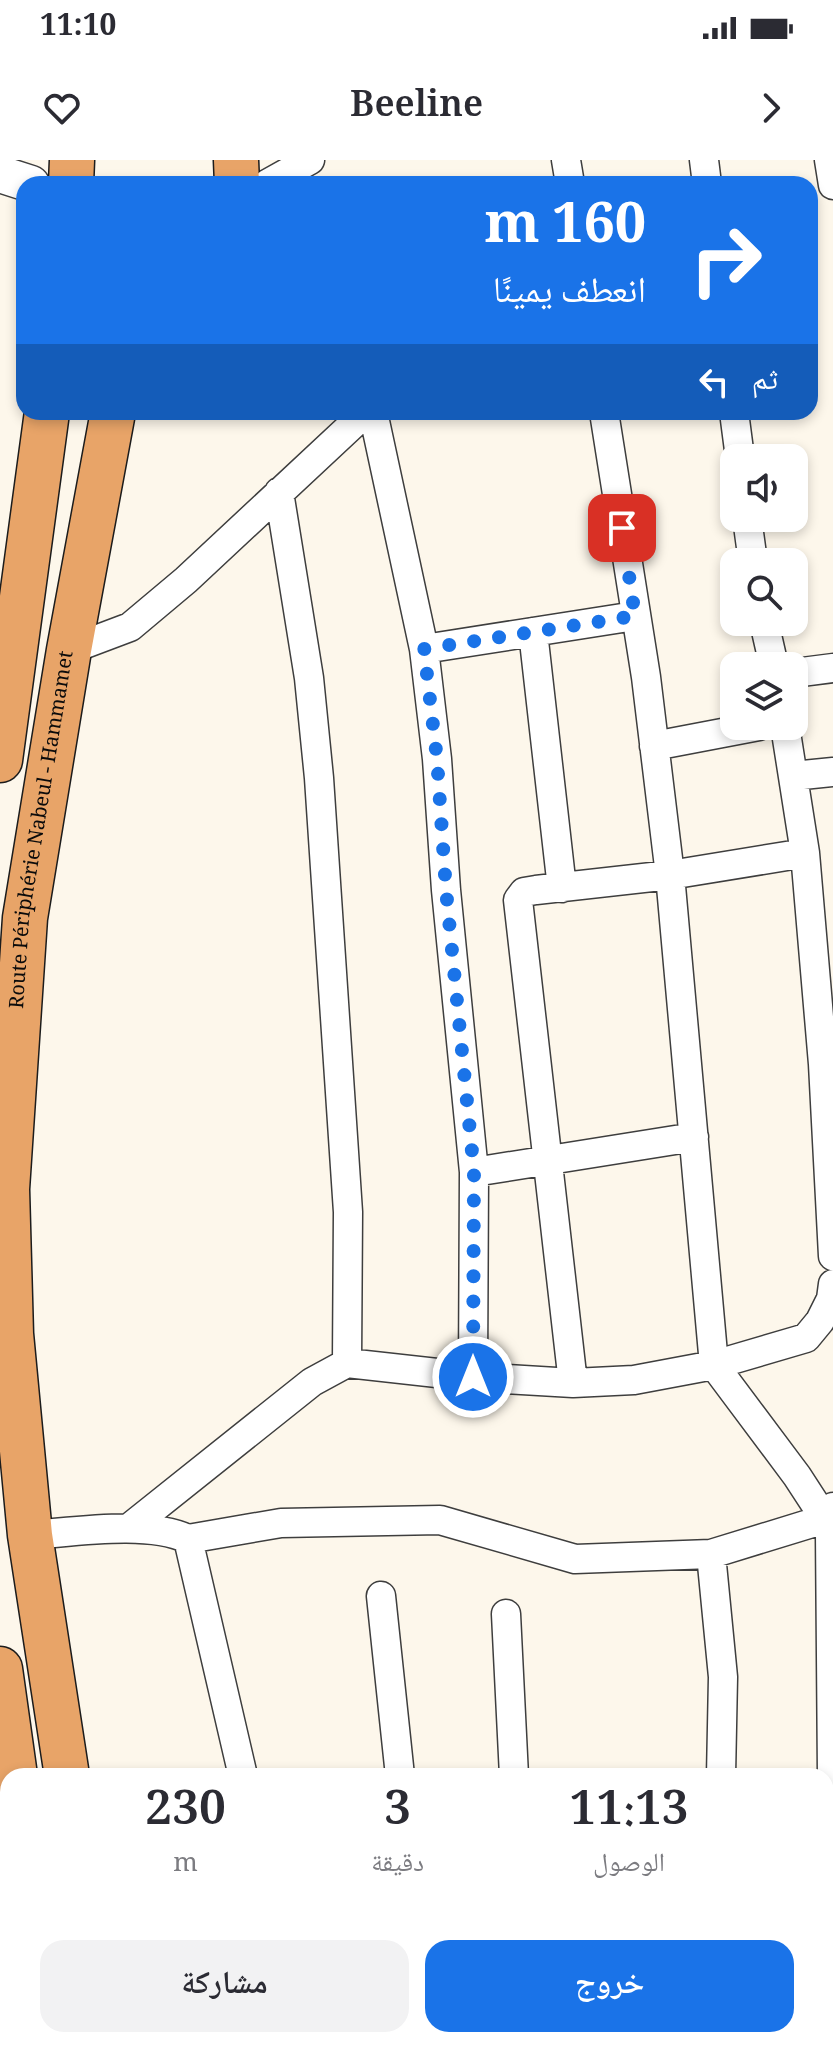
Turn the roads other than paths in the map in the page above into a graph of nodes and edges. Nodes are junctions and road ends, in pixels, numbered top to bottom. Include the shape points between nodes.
1 (310, 160) edge
2 (829, 160) edge
3 (281, 176) edge
4 (833, 185) edge
5 (46, 420) edge
6 (112, 420) edge
7 (357, 420) edge
8 (375, 420) edge
9 (605, 420) edge
10 (735, 420) edge
11 (738, 444) edge
12 (279, 492) junction
13 (635, 616) junction
14 (533, 632) junction
15 (424, 649) junction
16 (69, 650) junction
17 (833, 668) edge
18 (808, 671) edge
19 (720, 733) edge
20 (787, 740) edge
21 (654, 746) junction
22 (0, 760) edge
23 (833, 772) edge
24 (793, 776) junction
25 (805, 853) junction
26 (670, 875) junction
27 (562, 888) junction
28 (821, 911) edge
29 (826, 1013) edge
30 (694, 1137) junction
31 (830, 1142) edge
32 (547, 1160) junction
33 (474, 1172) junction
34 (833, 1256) edge
35 (833, 1284) edge
36 (347, 1363) junction
37 (714, 1365) junction
38 (473, 1377) junction
39 (573, 1383) junction
40 (829, 1513) edge
41 (129, 1528) junction
42 (30, 1535) junction
43 (189, 1541) junction
44 (711, 1554) junction
45 (381, 1596) dead end
46 (506, 1614) dead end
47 (0, 1669) edge
48 (14, 1768) edge
49 (66, 1768) edge
50 (241, 1768) edge
51 (399, 1768) edge
52 (514, 1768) edge
53 (721, 1768) edge
54 (830, 1768) edge

1 - 3 street
2 - 4 street
5 - 22 highway
6 - 16 highway, Route Périphérie Nabeul - Hammamet
7 - 12 street
8 - 15 street
9 - 13 street
10 - 11 street
12 - 16 street via 130,627
12 - 36 street via 319,778 348,1212
13 - 14 street
13 - 21 street
14 - 15 street
14 - 27 street
15 - 33 street
16 - 42 highway, Route Périphérie Nabeul - Hammamet via 25,918 7,1189 11,1334
17 - 18 street
19 - 21 street
20 - 24 street
21 - 26 street
23 - 24 street
24 - 25 street
25 - 26 street
25 - 28 street
26 - 27 street
26 - 30 street
27 - 32 street via 524,892 518,900
28 - 29 street
29 - 31 street
30 - 32 street
30 - 37 street
31 - 34 street
32 - 33 street
32 - 39 street
33 - 38 street
35 - 37 street via 831,1299 806,1338
36 - 38 street
36 - 41 street via 312,1382
37 - 39 street via 634,1380
37 - 40 street
38 - 39 street
40 - 44 street
40 - 54 street
41 - 42 street
41 - 43 street
42 - 49 highway, Route Périphérie Nabeul - Hammamet
43 - 44 street via 281,1523 440,1520 575,1559
43 - 50 street
44 - 53 street via 723,1677
45 - 51 street
46 - 52 street
47 - 48 highway

